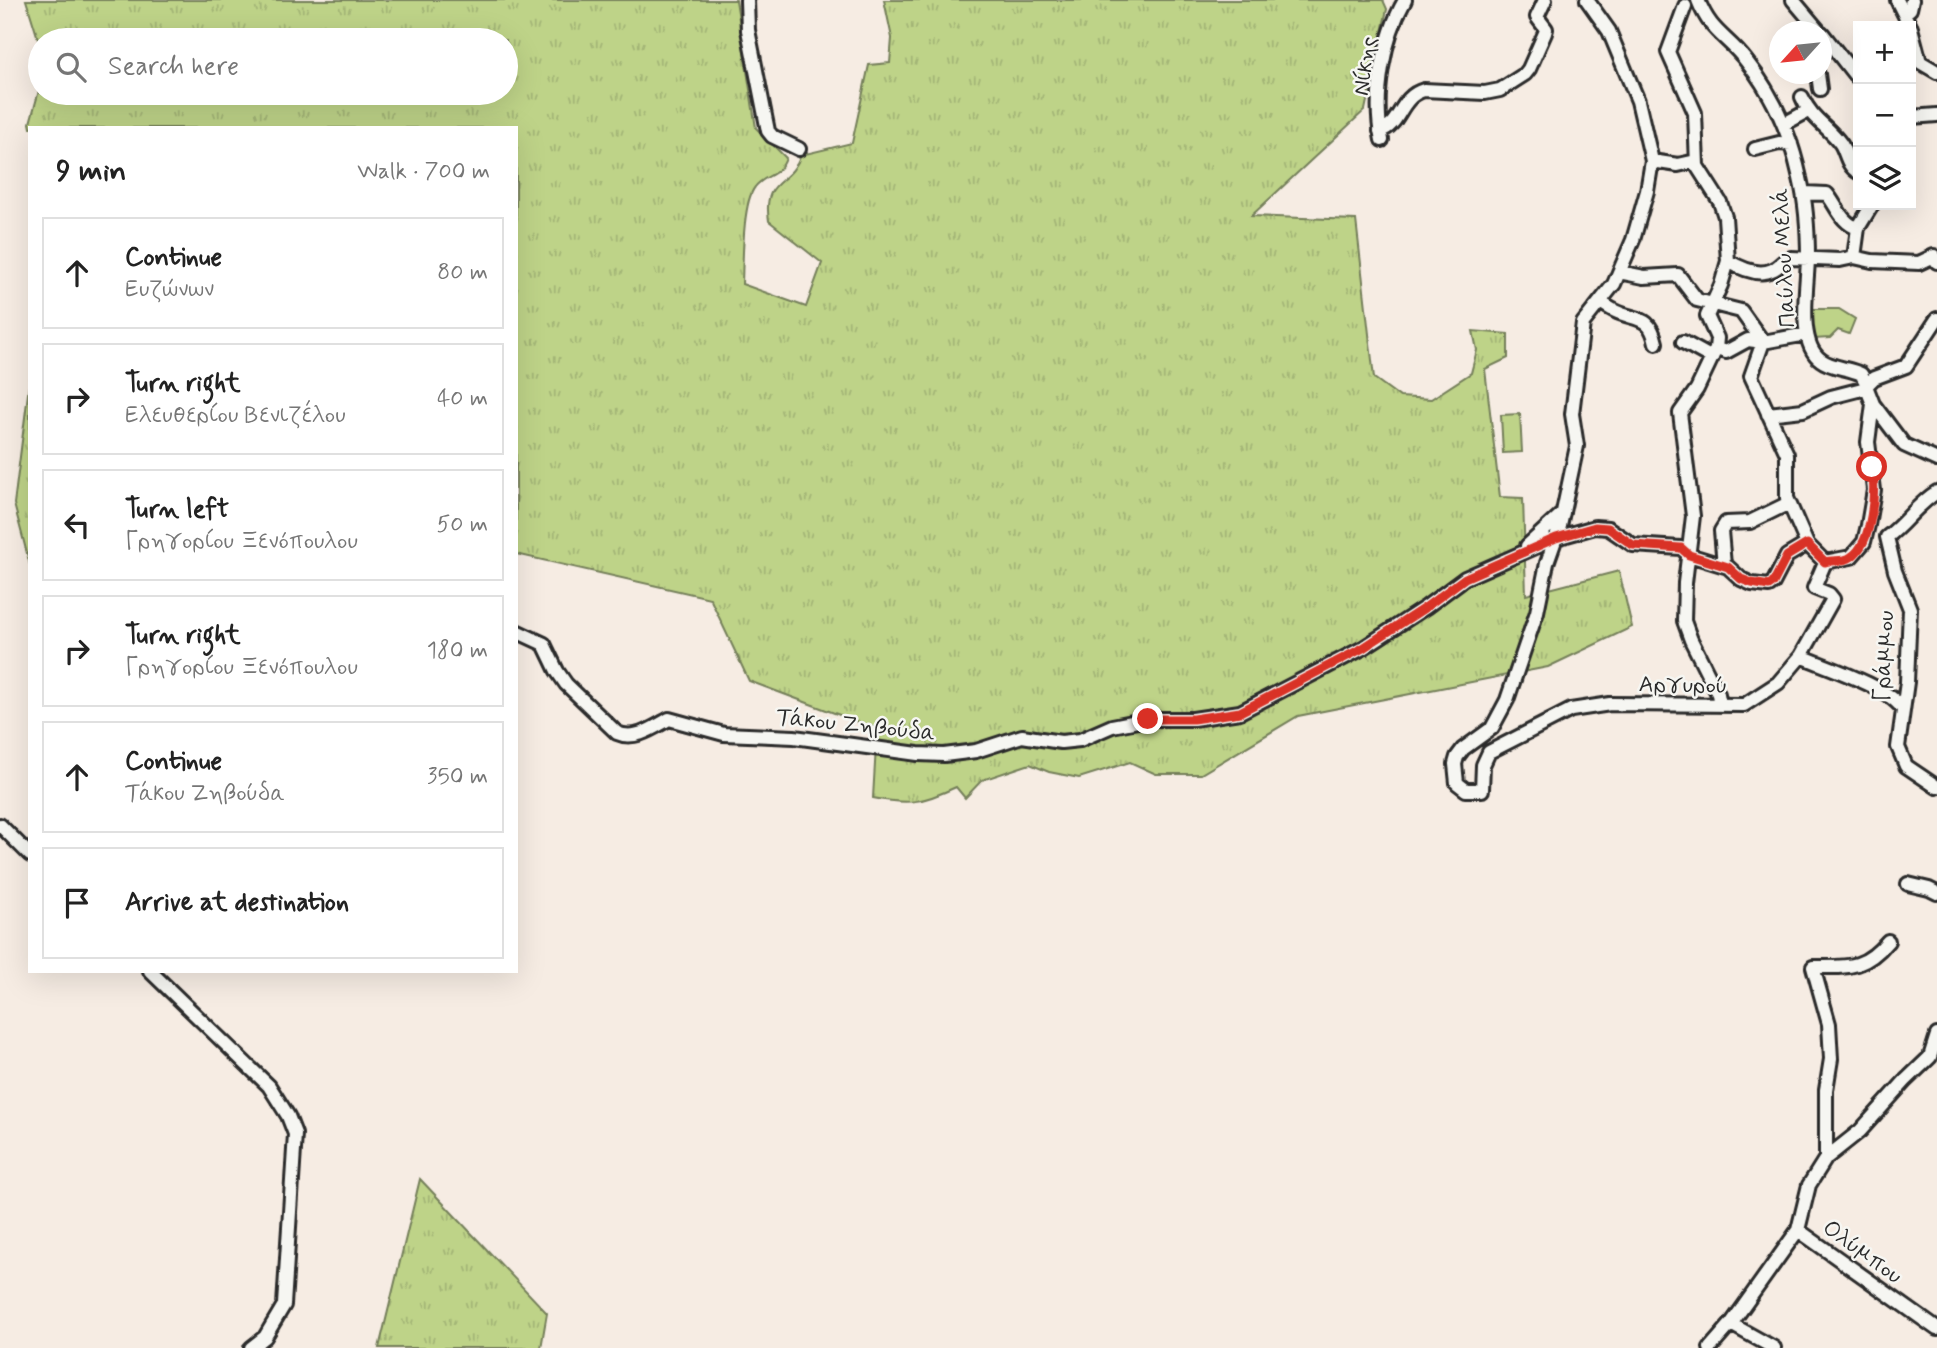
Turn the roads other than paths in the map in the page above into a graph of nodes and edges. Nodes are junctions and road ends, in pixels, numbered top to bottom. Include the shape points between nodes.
1 (747, 0) edge
2 (1405, 0) edge
3 (1545, 0) edge
4 (1587, 0) edge
5 (1793, 0) edge
6 (1897, 0) edge
7 (1912, 0) edge
8 (1698, 1) edge
9 (1680, 3) edge
10 (1905, 13) junction
11 (1808, 21) edge
12 (1908, 21) edge
13 (1832, 46) edge
14 (1916, 46) edge
15 (1937, 72) edge
16 (1853, 73) edge
17 (1819, 84) edge
18 (1820, 89) dead end
19 (1802, 97) dead end
20 (1808, 111) junction
21 (1937, 115) edge
22 (1916, 117) edge
23 (1784, 124) junction
24 (1791, 144) junction
25 (799, 149) dead end
26 (1755, 149) dead end
27 (1652, 161) junction
28 (1696, 162) junction
29 (1853, 167) edge
30 (1804, 193) junction
31 (1869, 210) edge
32 (1858, 228) junction
33 (1854, 257) junction
34 (1808, 258) junction
35 (1936, 258) edge
36 (1728, 261) junction
37 (1619, 272) junction
38 (1600, 302) junction
39 (1713, 304) junction
40 (1937, 319) edge
41 (1807, 334) junction
42 (1683, 342) dead end
43 (1763, 342) junction
44 (1656, 343) dead end
45 (1714, 354) junction
46 (1867, 386) junction
47 (1873, 404) junction
48 (1768, 414) junction
49 (1937, 460) edge
50 (1937, 492) edge
51 (1789, 503) junction
52 (1563, 513) junction
53 (1556, 538) junction
54 (1807, 544) junction
55 (1520, 553) junction
56 (1689, 555) junction
57 (1825, 562) junction
58 (1724, 565) junction
59 (518, 633) edge
60 (1801, 656) junction
61 (1720, 705) junction
62 (1902, 708) junction
63 (1937, 787) edge
64 (0, 825) edge
65 (28, 853) edge
66 (1908, 884) dead end
67 (1937, 894) edge
68 (1888, 941) dead end
69 (152, 973) edge
70 (1937, 1038) edge
71 (1826, 1158) junction
72 (1798, 1230) junction
73 (1731, 1324) junction
74 (1937, 1329) edge
75 (251, 1348) edge
76 (1710, 1348) edge
77 (1774, 1348) edge

1 - 25 street via 748,30 768,131
2 - 3 street, Νίκης via 1388,32 1379,105 1381,135 1405,101 1418,92 1492,93 1525,74 1545,33 1537,17
4 - 27 street via 1600,15 1626,67
5 - 11 street
6 - 10 street
7 - 10 street
8 - 9 street
8 - 23 street, Παύλου Μελά via 1715,31 1747,62
9 - 28 street via 1668,48 1695,113
10 - 12 street
13 - 16 street
14 - 15 street via 1920,62
17 - 18 street
19 - 20 street
20 - 23 street
20 - 29 street via 1840,143
21 - 22 street
23 - 24 street, Παύλου Μελά
24 - 26 street
24 - 30 street, Παύλου Μελά
27 - 28 street
27 - 37 street via 1640,216
28 - 36 street via 1722,207
30 - 32 street via 1827,194 1844,220
30 - 34 street, Παύλου Μελά
31 - 32 street
32 - 33 street
33 - 34 street
33 - 35 street via 1919,264
34 - 36 street via 1788,258 1767,272 1751,272
34 - 41 street, Παύλου Μελά
36 - 39 street
37 - 38 street
37 - 39 street via 1644,277 1678,275 1694,298
38 - 44 street via 1642,319
38 - 52 street via 1583,323 1572,414 1577,446
39 - 43 street via 1741,312
39 - 45 street via 1707,319 1717,338
40 - 46 street via 1906,366 1874,378
41 - 43 street
41 - 46 street, Παύλου Μελά via 1822,361 1859,372
42 - 45 street
43 - 45 street via 1748,340
43 - 48 street via 1751,376
45 - 56 street via 1680,413 1693,509
46 - 47 street
46 - 48 street via 1805,409
47 - 49 street via 1904,445
47 - 57 street via 1868,442 1874,497 1864,542 1851,557
48 - 51 street via 1787,454
50 - 62 street, Γράμμου via 1887,537 1910,609
51 - 54 street
51 - 58 street via 1750,522 1723,526
52 - 53 street
52 - 55 street
53 - 55 street, Τάκου Ζηβούδα
53 - 56 street, Τάκου Ζηβούδα via 1600,526 1629,544 1678,547
53 - 61 street, Αργυρού via 1507,700 1492,728 1463,749 1455,764 1455,778 1461,787 1482,790 1485,758 1494,747 1571,710 1610,704
54 - 57 street
54 - 58 street, Τάκου Ζηβούδα via 1787,556 1769,586 1741,579
55 - 59 street, Τάκου Ζηβούδα via 1465,578 1363,648 1240,712 1148,719 1061,743 1022,736 976,751 944,755 794,737 724,734 669,719 650,730 624,736 566,684 544,644
56 - 58 street, Τάκου Ζηβούδα
56 - 61 street via 1684,621
57 - 60 street, Αργυρού via 1814,588 1833,599
60 - 61 street, Αργυρού via 1768,691 1744,705
60 - 62 street via 1874,686
62 - 63 street, Γράμμου via 1899,754 1906,766
64 - 65 street
66 - 67 street
68 - 71 street via 1869,961 1813,967 1830,1036
69 - 75 street via 269,1086 295,1134 284,1305 265,1337
70 - 71 street via 1930,1057 1860,1131
71 - 72 street via 1809,1185
72 - 73 street
72 - 74 street, Ολύμπου
73 - 76 street
73 - 77 street

